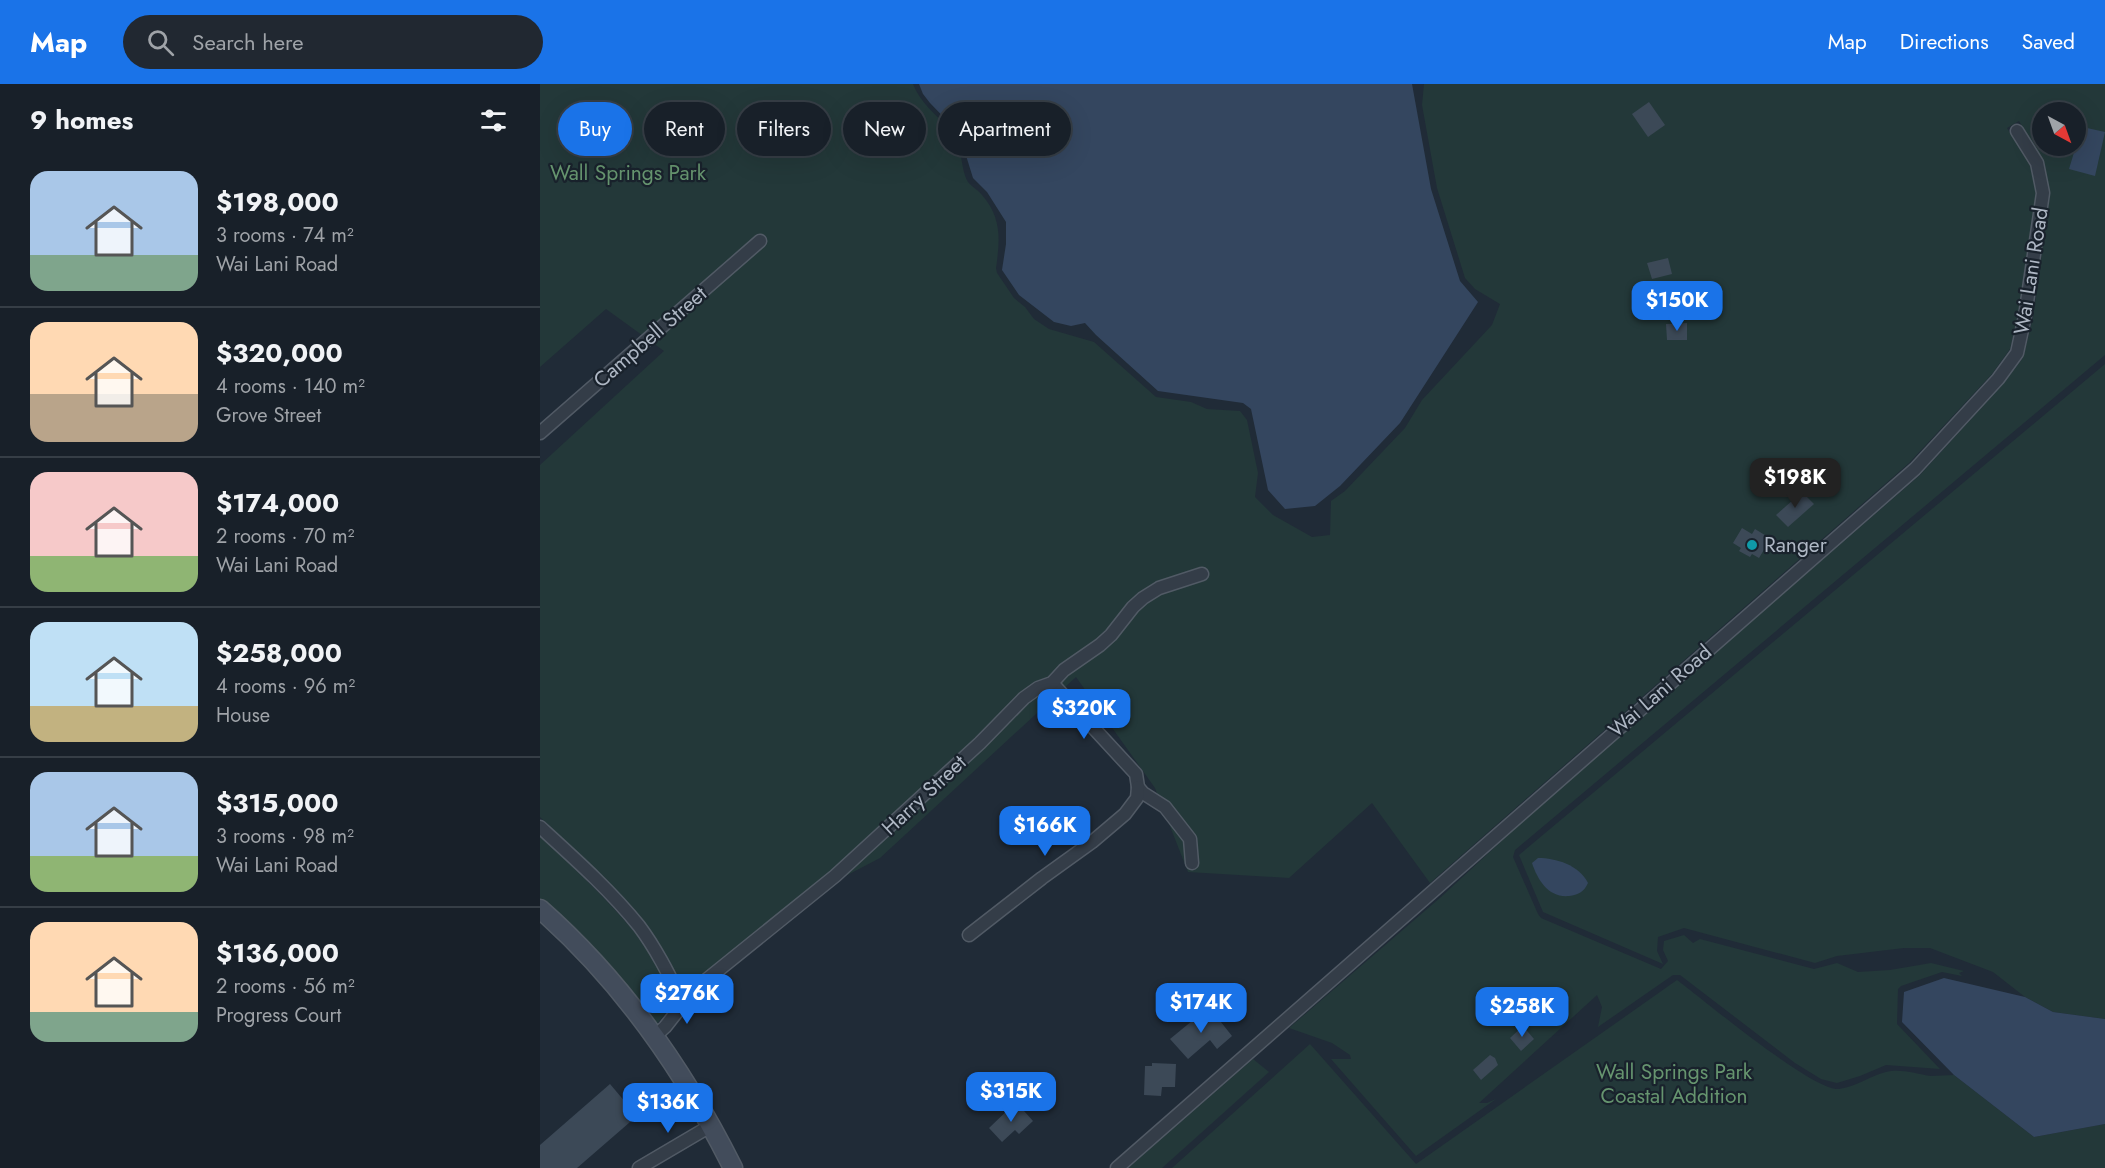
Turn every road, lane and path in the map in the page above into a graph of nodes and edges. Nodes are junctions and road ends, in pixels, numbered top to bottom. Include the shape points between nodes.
1 (2017, 131) dead end
2 (760, 241) dead end
3 (540, 433) edge
4 (1202, 574) dead end
5 (1052, 684) junction
6 (1138, 787) junction
7 (540, 827) edge
8 (1192, 863) dead end
9 (540, 909) edge
10 (969, 935) dead end
11 (683, 1003) junction
12 (656, 1035) junction
13 (712, 1125) junction
14 (639, 1168) edge
15 (733, 1168) edge
16 (1117, 1168) edge

1 - 16 street, Wai Lani Road via 2037,163 2043,193 2017,353 1998,379 1915,469
2 - 3 street, Campbell Street
4 - 5 street, Harry Street via 1159,588 1143,598 1112,635 1064,670
5 - 6 street via 1136,774
5 - 11 street, Harry Street via 1024,698 835,876 704,980
6 - 8 street via 1181,825 1190,839
6 - 10 street via 1137,798 1125,814
7 - 11 street via 639,927
9 - 12 main road via 602,969
11 - 12 street, Harry Street
12 - 13 main road
13 - 14 street
13 - 15 main road

